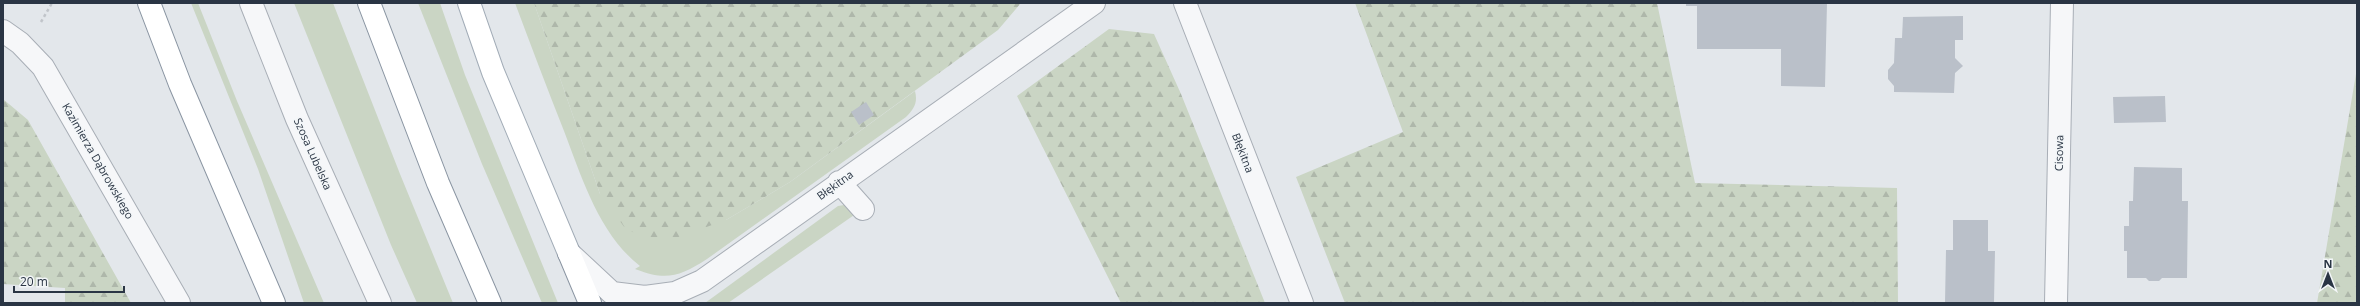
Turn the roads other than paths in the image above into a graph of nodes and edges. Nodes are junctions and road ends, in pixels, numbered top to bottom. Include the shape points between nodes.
1 (149, 3) edge
2 (251, 3) edge
3 (370, 3) edge
4 (469, 3) edge
5 (1064, 3) edge
6 (1094, 3) edge
7 (1185, 3) edge
8 (2062, 3) edge
9 (3, 31) edge
10 (1051, 32) junction
11 (839, 182) junction
12 (863, 209) dead end
13 (569, 253) junction
14 (179, 303) edge
15 (274, 303) edge
16 (380, 303) edge
17 (490, 303) edge
18 (590, 303) edge
19 (1302, 303) edge
20 (2056, 303) edge

1 - 15 main road via 180,84
2 - 16 street, Szosa Lubelska via 297,119
3 - 17 main road via 438,183
4 - 13 main road via 493,72
5 - 10 street
6 - 10 street, Błękitna
7 - 19 street, Błękitna
8 - 20 street, Cisowa
9 - 14 street, Kazimierza Dąbrowskiego via 20,43 43,67
10 - 11 street, Błękitna
11 - 12 street
11 - 13 street, Błękitna via 702,281 675,293 644,297 612,294
13 - 18 main road

